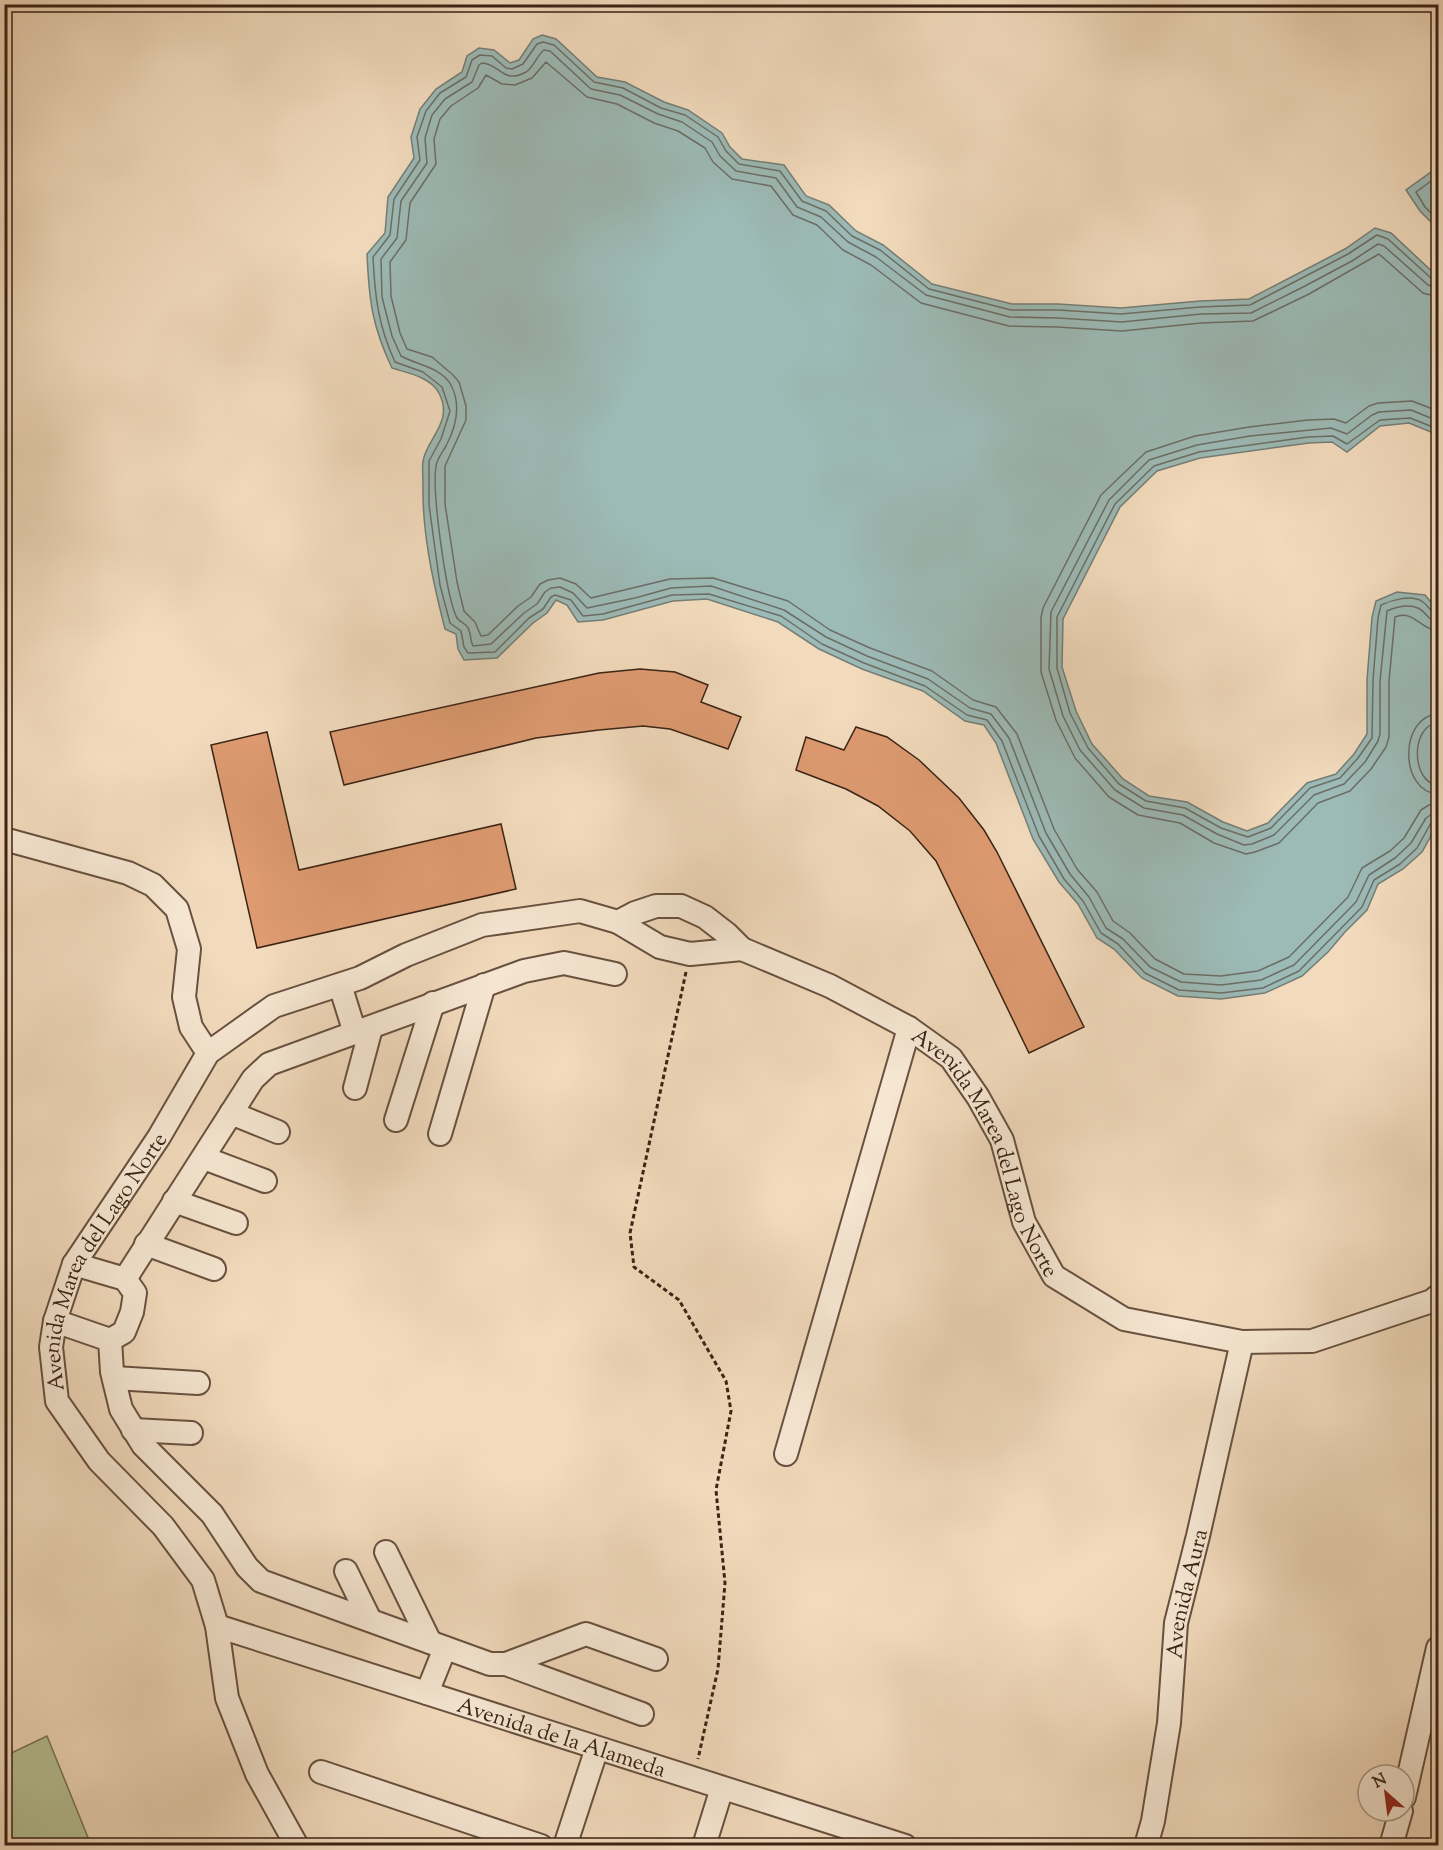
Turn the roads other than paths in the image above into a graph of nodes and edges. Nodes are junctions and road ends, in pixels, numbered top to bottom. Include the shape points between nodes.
1 (4, 839) edge
2 (618, 922) junction
3 (742, 948) junction
4 (615, 974) dead end
5 (340, 985) junction
6 (484, 985) junction
7 (434, 1003) junction
8 (909, 1028) junction
9 (363, 1031) junction
10 (208, 1053) junction
11 (355, 1088) dead end
12 (231, 1113) junction
13 (396, 1120) dead end
14 (278, 1132) dead end
15 (440, 1134) dead end
16 (204, 1158) junction
17 (265, 1181) dead end
18 (174, 1201) junction
19 (236, 1223) dead end
20 (146, 1244) junction
21 (74, 1264) junction
22 (214, 1269) dead end
23 (125, 1280) junction
24 (1438, 1296) edge
25 (55, 1321) junction
26 (110, 1340) junction
27 (1242, 1342) junction
28 (114, 1378) junction
29 (198, 1383) dead end
30 (134, 1430) junction
31 (191, 1433) dead end
32 (786, 1454) dead end
33 (386, 1552) dead end
34 (346, 1571) dead end
35 (370, 1620) junction
36 (217, 1626) junction
37 (437, 1645) junction
38 (1438, 1648) edge
39 (656, 1659) dead end
40 (506, 1664) junction
41 (427, 1693) junction
42 (642, 1714) dead end
43 (597, 1748) junction
44 (1412, 1763) edge
45 (321, 1772) dead end
46 (722, 1788) junction
47 (1397, 1823) edge
48 (297, 1845) edge
49 (541, 1845) edge
50 (565, 1845) edge
51 (704, 1845) edge
52 (905, 1845) edge
53 (1146, 1845) edge
54 (1391, 1845) edge

1 - 10 street via 128,873 153,885 177,909 189,949 184,997 191,1027
2 - 3 street, Avenida Marea del Lago Norte via 660,948 690,954
2 - 3 street, Avenida Marea del Lago Norte via 656,906 681,906 705,917
2 - 5 street via 580,911 482,926
3 - 8 street, Avenida Marea del Lago Norte via 830,986
4 - 6 street via 564,963
5 - 9 street
5 - 10 street via 274,1006
6 - 7 street
6 - 15 street
7 - 9 street
7 - 13 street
8 - 27 street, Avenida Marea del Lago Norte via 951,1058 978,1096 1002,1140 1024,1222 1054,1276 1124,1319
8 - 32 street
9 - 11 street
9 - 12 street via 269,1064 253,1079
10 - 21 street, Avenida Marea del Lago Norte via 159,1137
12 - 14 street
12 - 16 street
16 - 17 street
16 - 18 street
18 - 19 street
18 - 20 street
20 - 22 street
20 - 23 street
21 - 23 street
21 - 25 street, Avenida Marea del Lago Norte
23 - 26 street via 135,1293 132,1312 124,1332
24 - 27 street, Avenida Marea del Lago Norte via 1312,1341
25 - 26 street
25 - 36 street, Avenida Marea del Lago Norte via 51,1347 57,1401 99,1461 163,1526 203,1580
26 - 28 street
27 - 53 street, Avenida Aura via 1176,1623 1169,1723
28 - 29 street
28 - 30 street via 121,1409
30 - 31 street
30 - 35 street via 143,1445 212,1514 247,1567 261,1581
33 - 37 street
34 - 35 street
35 - 37 street
36 - 41 street, Avenida de la Alameda
36 - 48 street, Avenida Marea del Lago Norte via 227,1698 257,1774
37 - 40 street via 490,1664
37 - 41 street
38 - 44 street
39 - 40 street via 586,1634
40 - 42 street
41 - 43 street, Avenida de la Alameda
43 - 46 street, Avenida de la Alameda
43 - 50 street
45 - 49 street
46 - 51 street
46 - 52 street, Avenida de la Alameda
47 - 54 street

